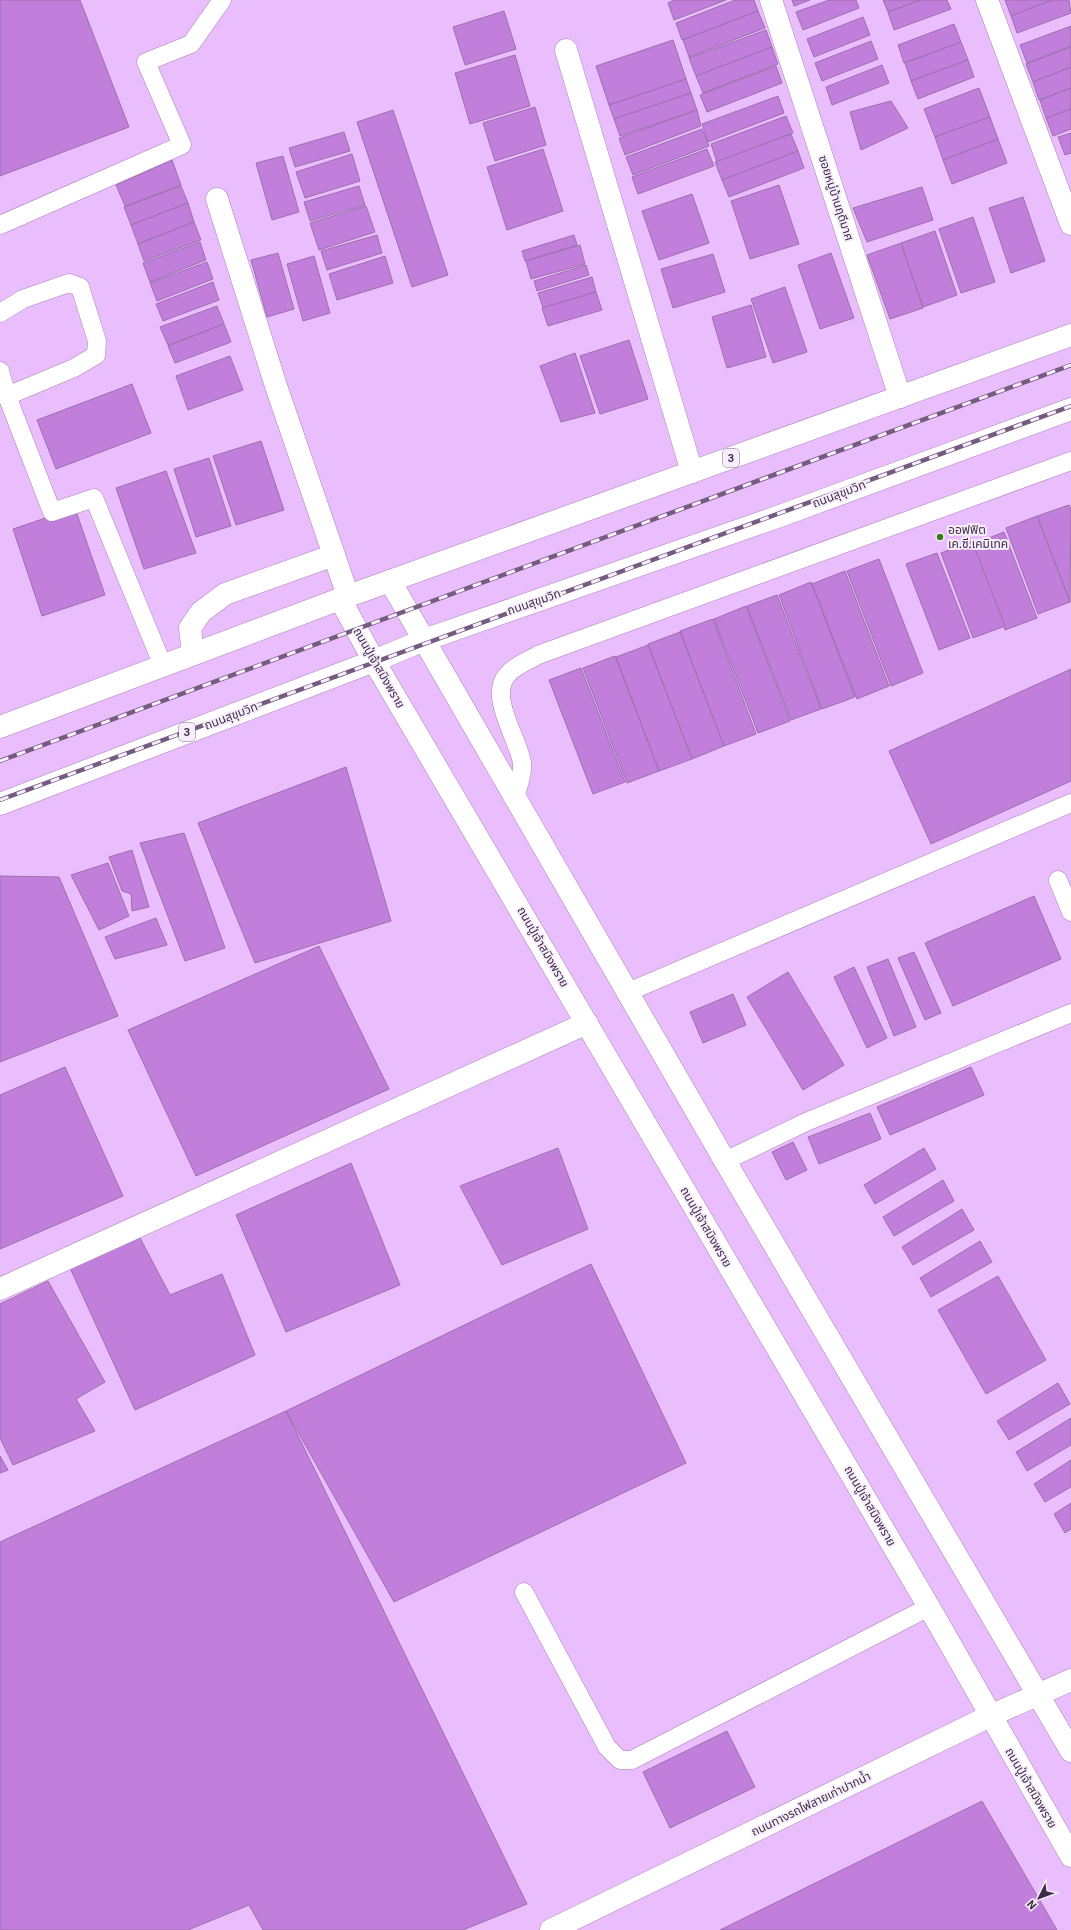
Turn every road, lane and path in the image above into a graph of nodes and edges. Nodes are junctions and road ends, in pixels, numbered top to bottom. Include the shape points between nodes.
1 (222, 0) edge
2 (771, 0) edge
3 (987, 0) edge
4 (566, 50) dead end
5 (217, 199) dead end
6 (1071, 224) edge
7 (0, 226) edge
8 (0, 313) edge
9 (1071, 335) edge
10 (0, 371) edge
11 (7, 396) junction
12 (900, 396) junction
13 (1071, 409) edge
14 (1071, 461) edge
15 (692, 472) junction
16 (334, 555) junction
17 (390, 581) junction
18 (344, 597) junction
19 (424, 640) junction
20 (194, 654) junction
21 (374, 661) junction
22 (163, 666) junction
23 (0, 727) edge
24 (515, 796) junction
25 (1071, 803) edge
26 (0, 804) edge
27 (1058, 880) dead end
28 (1071, 912) edge
29 (628, 992) junction
30 (1071, 1013) edge
31 (587, 1022) junction
32 (725, 1161) junction
33 (0, 1289) edge
34 (524, 1592) dead end
35 (929, 1607) junction
36 (1071, 1680) edge
37 (1039, 1694) junction
38 (990, 1716) junction
39 (1071, 1751) edge
40 (1071, 1856) edge
41 (551, 1930) edge

1 - 7 lane via 191,44 146,62 182,145
2 - 12 main road, ซอยหมู่บ้านฤดีมาศ
3 - 6 main road
4 - 15 main road
5 - 16 main road, ถนนปู่เจ้าสมิงพราย via 276,386
8 - 11 lane via 23,299 69,283 80,287 97,342 96,355 74,368
9 - 12 main road, 3
10 - 11 lane
11 - 22 lane via 52,512 94,498
12 - 15 main road, 3
13 - 19 main road, ถนนสุขุมวิท / 3 via 780,516
14 - 24 lane via 538,655 517,666 506,675 500,691 505,718 522,763 521,779
15 - 17 main road, 3
16 - 18 main road, ถนนปู่เจ้าสมิงพราย
16 - 20 main road via 225,594 201,612 190,628
17 - 18 main road, 3
17 - 19 main road
18 - 20 main road, 3
18 - 21 main road, ถนนปู่เจ้าสมิงพราย
19 - 21 main road, ถนนสุขุมวิท / 3
19 - 24 main road
20 - 22 main road, 3
21 - 26 main road, ถนนสุขุมวิท / 3
21 - 31 main road, ถนนปู่เจ้าสมิงพราย
22 - 23 main road, 3
24 - 29 main road
25 - 29 lane
27 - 28 lane
29 - 32 main road
30 - 32 lane via 806,1122
31 - 33 main road
31 - 35 main road, ถนนปู่เจ้าสมิงพราย
32 - 37 main road
34 - 35 lane via 607,1747 620,1760 632,1760
35 - 38 main road, ถนนปู่เจ้าสมิงพราย
36 - 37 main road, ถนนทางรถไฟสายเก่าปากน้ำ
37 - 38 main road, ถนนทางรถไฟสายเก่าปากน้ำ
37 - 39 main road
38 - 40 main road, ถนนปู่เจ้าสมิงพราย
38 - 41 main road, ถนนทางรถไฟสายเก่าปากน้ำ

